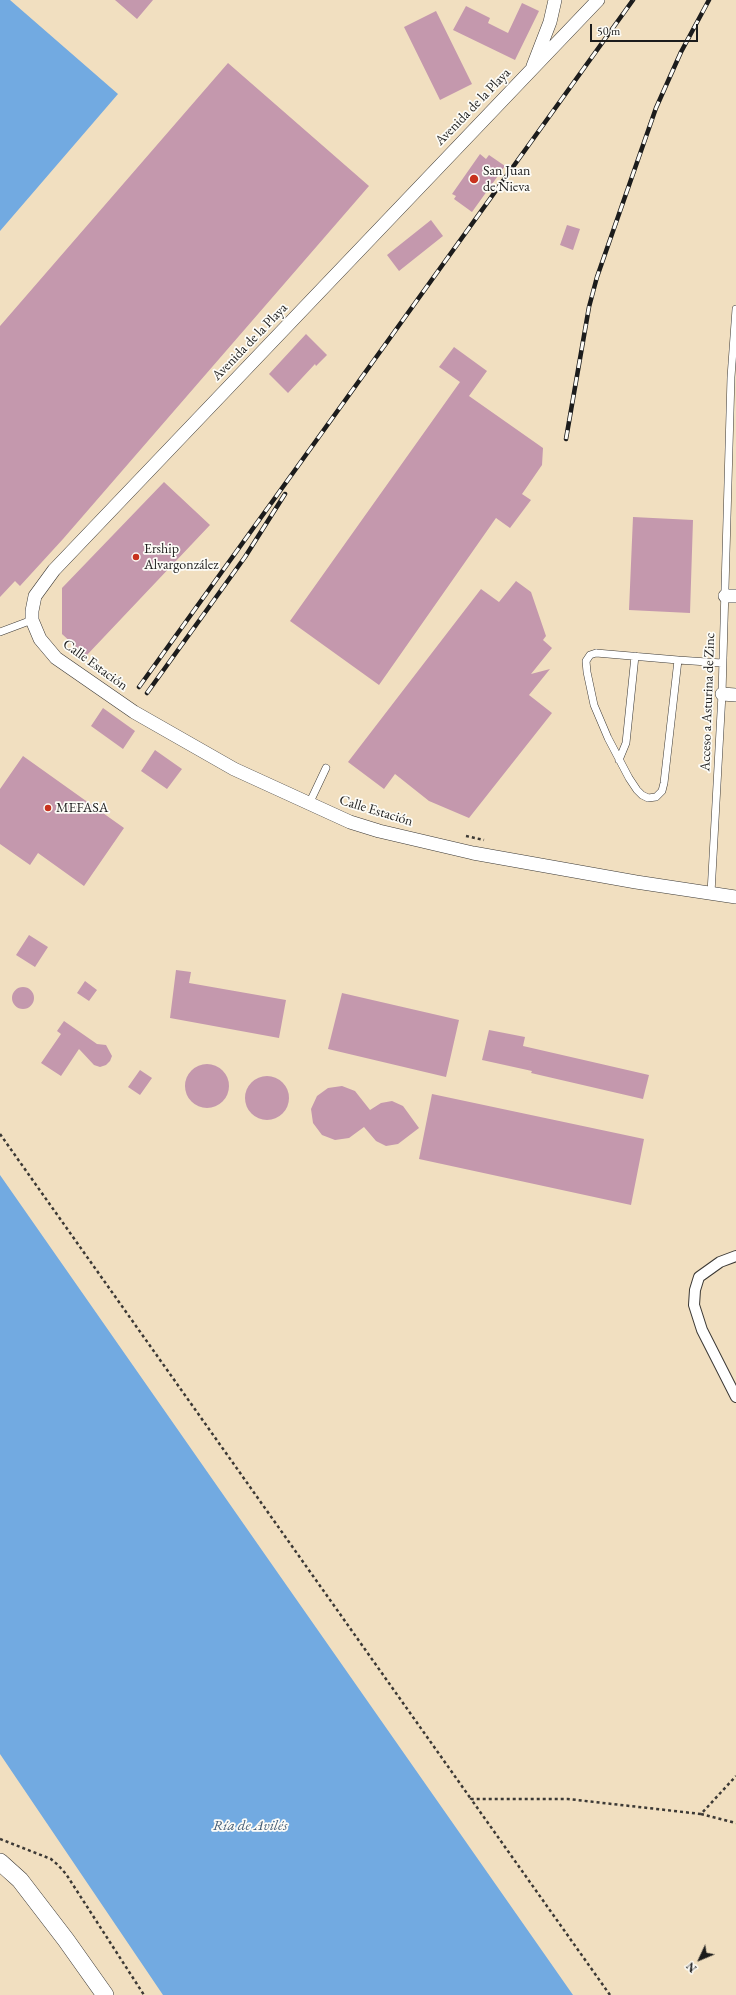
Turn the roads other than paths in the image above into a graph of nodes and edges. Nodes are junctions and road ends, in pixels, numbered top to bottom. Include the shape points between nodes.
1 (555, 0) edge
2 (598, 0) edge
3 (531, 71) junction
4 (736, 309) edge
5 (731, 596) edge
6 (32, 620) junction
7 (0, 632) edge
8 (47, 649) joint
9 (635, 656) junction
10 (678, 660) junction
11 (722, 663) junction
12 (722, 694) junction
13 (736, 695) edge
14 (619, 760) junction
15 (326, 768) dead end
16 (309, 804) junction
17 (711, 893) junction
18 (736, 897) edge
19 (736, 1256) edge
20 (736, 1397) edge
21 (0, 1862) edge
22 (104, 1995) edge

1 - 3 street, Avenida de la Playa via 550,22
2 - 3 street, Avenida de la Playa
3 - 6 street, Avenida de la Playa via 54,570 35,596
4 - 5 lane, Acceso a Asturina de Zinc via 731,377 728,511
5 - 11 lane, Acceso a Asturina de Zinc
6 - 7 lane
6 - 8 street, Avenida de la Playa via 40,640
8 - 16 street, Calle Estación via 67,667 134,712 234,769
9 - 10 lane
9 - 14 lane via 626,743
9 - 14 lane via 596,653 590,655 586,661 594,705
10 - 11 lane
10 - 14 lane via 662,791 656,797 648,798 642,795
11 - 12 lane, Acceso a Asturina de Zinc
12 - 13 street
12 - 17 lane, Acceso a Asturina de Zinc
15 - 16 lane
16 - 17 street, Calle Estación via 350,822 418,841
17 - 18 street, Calle Estación
19 - 20 street via 720,1262 699,1277 694,1305 702,1330
21 - 22 street via 20,1880

